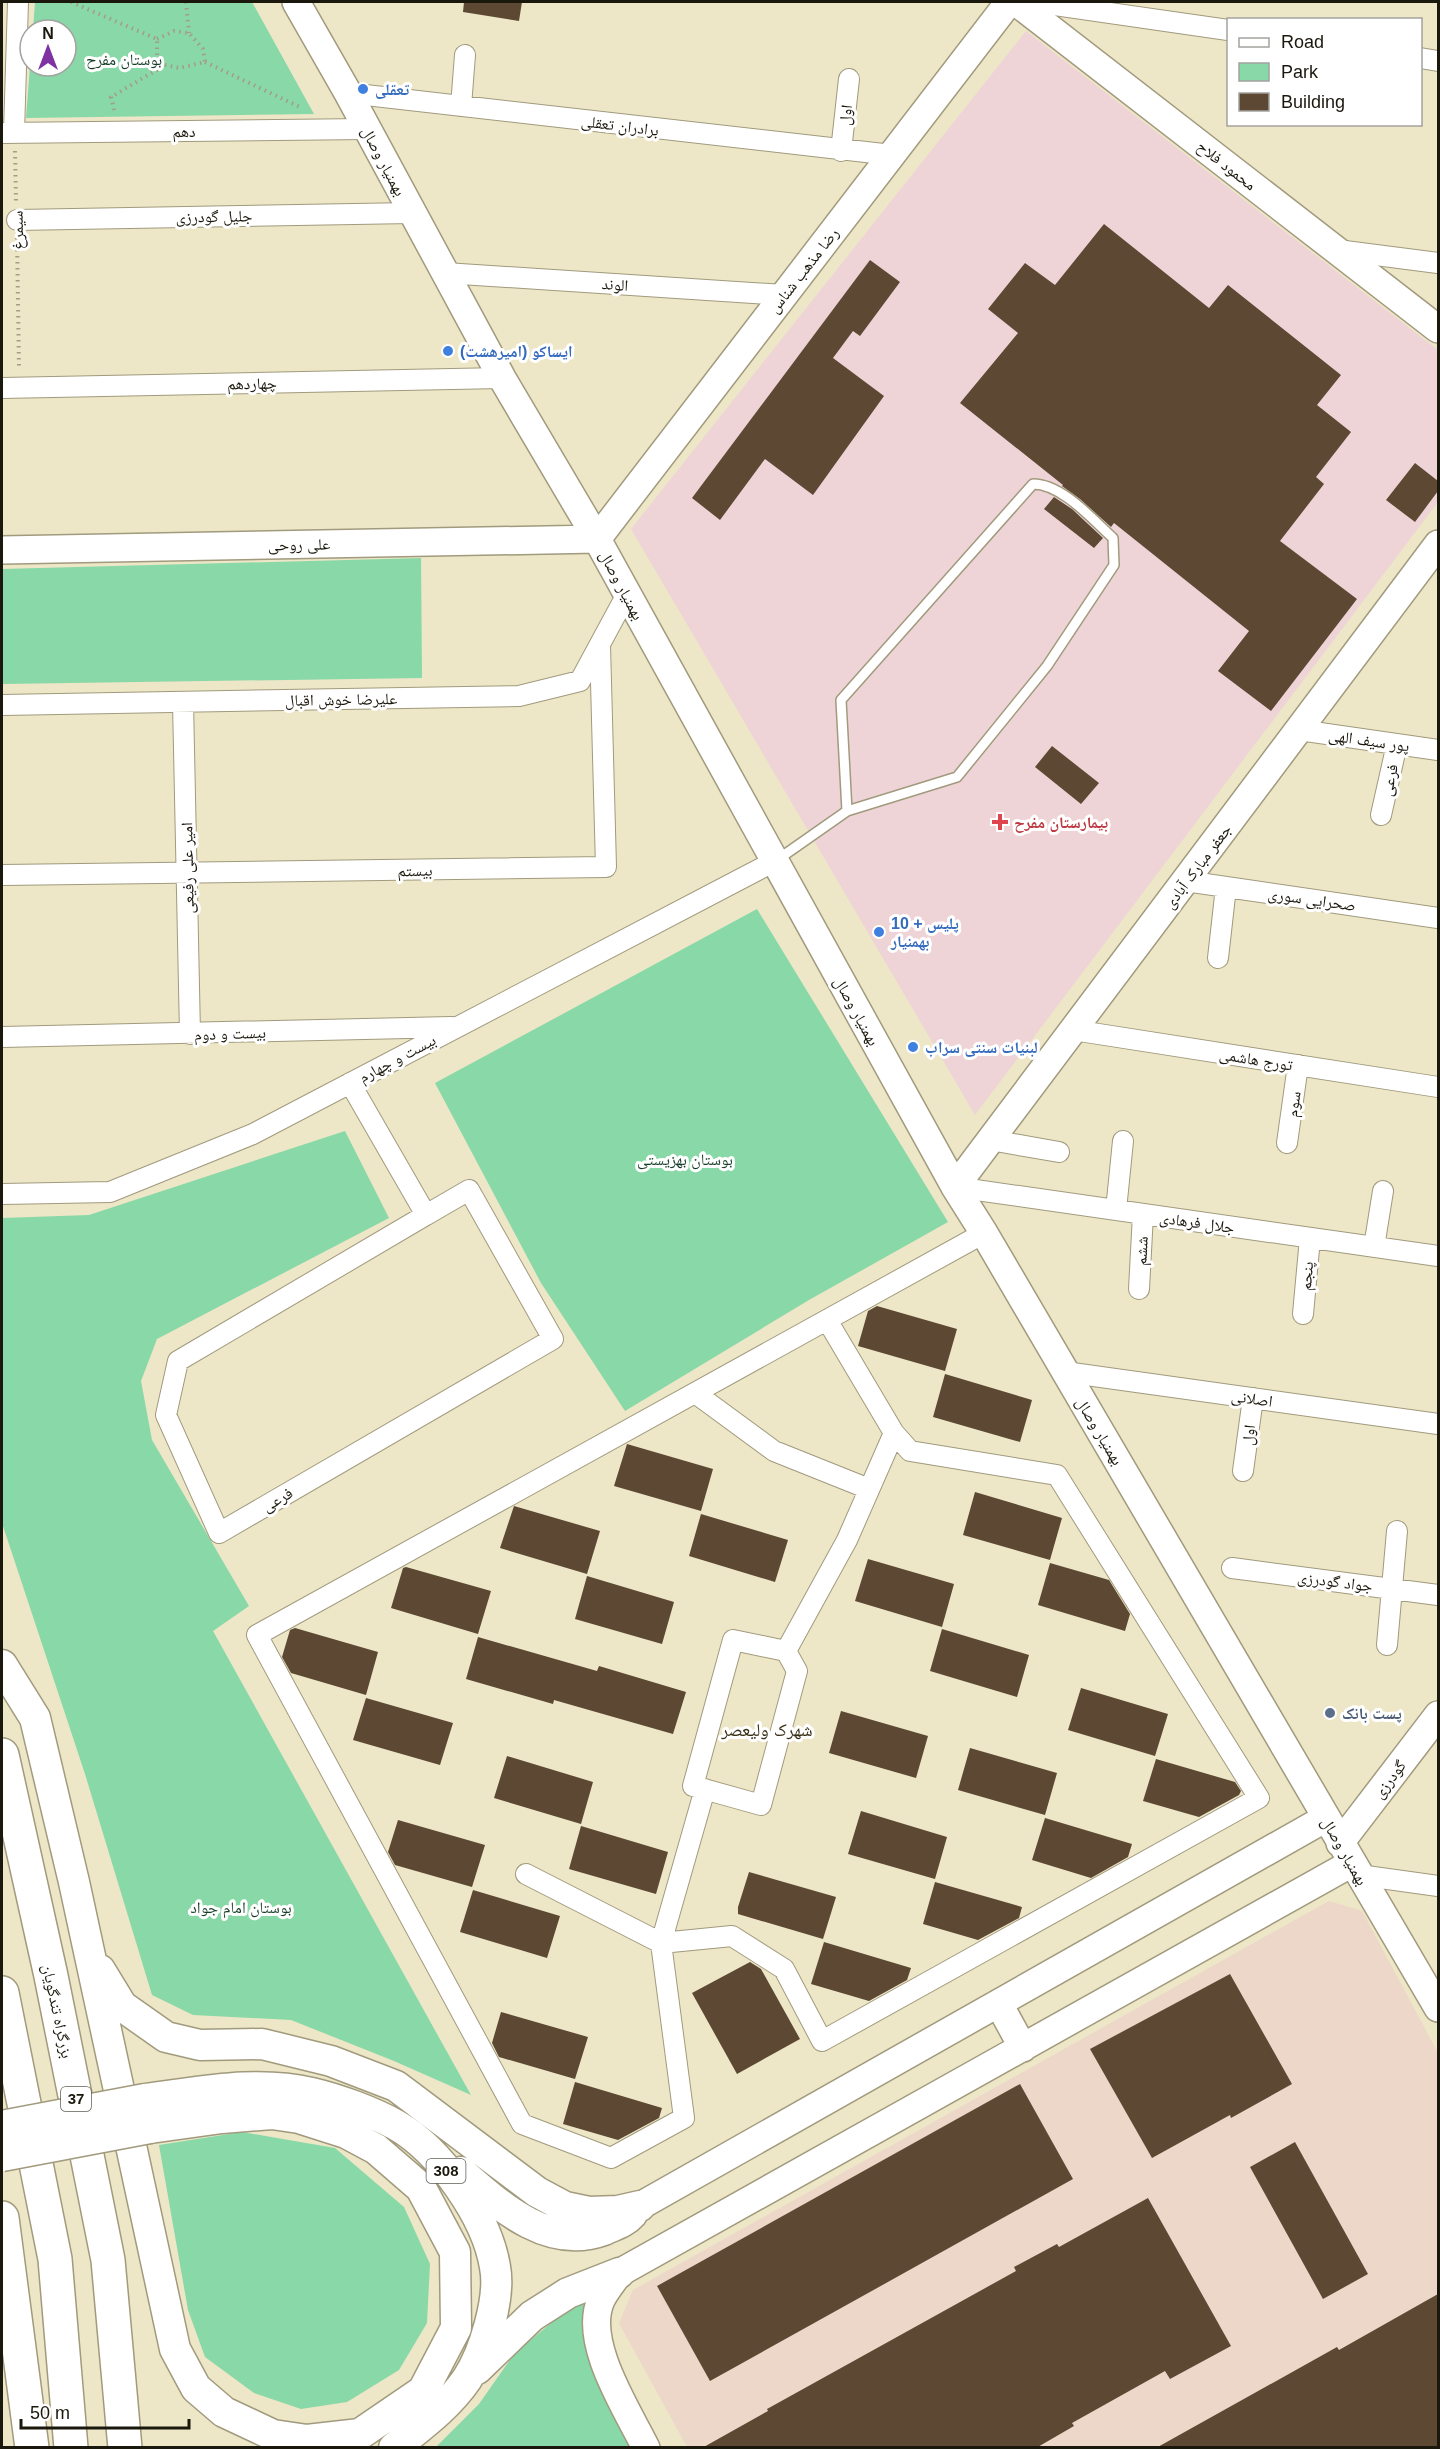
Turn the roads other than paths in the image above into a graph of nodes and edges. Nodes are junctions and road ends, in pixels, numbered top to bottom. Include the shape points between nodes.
1 (18, 2) edge
2 (296, 2) edge
3 (1009, 2) edge
4 (1016, 2) edge
5 (1034, 2) edge
6 (1227, 30) edge
7 (465, 55) dead end
8 (1422, 58) edge
9 (1438, 61) edge
10 (849, 79) dead end
11 (348, 93) junction
12 (461, 106) junction
13 (367, 129) junction
14 (8, 132) edge
15 (841, 151) junction
16 (892, 155) junction
17 (412, 213) junction
18 (16, 220) road end
19 (1337, 250) junction
20 (1438, 263) edge
21 (445, 273) junction
22 (784, 295) junction
23 (1438, 329) edge
24 (502, 378) junction
25 (11, 387) edge
26 (597, 539) junction
27 (1438, 544) edge
28 (2, 550) edge
29 (1429, 570) edge
30 (627, 594) junction
31 (600, 645) junction
32 (183, 702) junction
33 (2, 705) edge
34 (1299, 730) junction
35 (1397, 744) junction
36 (1438, 750) edge
37 (847, 810) junction
38 (1381, 815) dead end
39 (775, 861) junction
40 (187, 873) junction
41 (2, 875) edge
42 (1185, 881) junction
43 (1226, 887) junction
44 (1438, 918) edge
45 (1218, 958) dead end
46 (458, 1026) junction
47 (1073, 1030) junction
48 (190, 1034) junction
49 (2, 1037) edge
50 (1298, 1065) junction
51 (350, 1083) junction
52 (1438, 1087) edge
53 (990, 1140) junction
54 (1123, 1141) dead end
55 (1287, 1143) dead end
56 (1059, 1152) dead end
57 (955, 1187) junction
58 (1383, 1191) dead end
59 (2, 1194) edge
60 (1116, 1210) junction
61 (1143, 1214) junction
62 (426, 1215) junction
63 (984, 1233) junction
64 (1310, 1238) junction
65 (1374, 1247) junction
66 (1438, 1256) edge
67 (1139, 1288) dead end
68 (1303, 1314) dead end
69 (827, 1320) junction
70 (1065, 1372) junction
71 (695, 1393) junction
72 (1253, 1398) junction
73 (1438, 1424) edge
74 (894, 1433) junction
75 (1244, 1471) dead end
76 (869, 1489) junction
77 (1397, 1531) dead end
78 (1232, 1568) dead end
79 (1390, 1588) junction
80 (1438, 1594) edge
81 (1387, 1645) dead end
82 (786, 1651) junction
83 (2, 1665) edge
84 (1438, 1715) edge
85 (2, 1755) edge
86 (705, 1789) junction
87 (1326, 1818) junction
88 (1350, 1860) junction
89 (526, 1874) dead end
90 (1438, 1886) edge
91 (660, 1943) junction
92 (89, 1953) junction
93 (2, 1994) edge
94 (999, 2004) junction
95 (1438, 2008) edge
96 (1023, 2048) junction
97 (148, 2114) junction
98 (2, 2126) edge
99 (421, 2144) junction
100 (2, 2156) edge
101 (640, 2206) junction
102 (2, 2218) edge
103 (619, 2273) junction
104 (2, 2361) edge
105 (459, 2388) junction
106 (32, 2445) edge
107 (71, 2448) edge
108 (125, 2448) edge
109 (394, 2448) edge
110 (646, 2448) edge

1 - 14 street
2 - 11 street, بهمنیار وصال
3 - 16 street, رضا مذهب شناس
4 - 19 street, محمود فلاح
5 - 6 street
7 - 12 street
8 - 9 street
10 - 15 street, اول
11 - 12 street, برادران تعقلی
11 - 13 street, بهمنیار وصال
12 - 15 street, برادران تعقلی
13 - 14 street, دهم
13 - 17 street, بهمنیار وصال
15 - 16 street, برادران تعقلی
16 - 22 street, رضا مذهب شناس
17 - 18 street, جلیل گودرزی
17 - 21 street, بهمنیار وصال
19 - 20 street
19 - 23 street, محمود فلاح
21 - 22 street, الوند
21 - 24 street, بهمنیار وصال
22 - 26 street, رضا مذهب شناس
24 - 25 street, چهاردهم
24 - 26 street, بهمنیار وصال
26 - 28 street, علی روحی
26 - 30 street, بهمنیار وصال
27 - 29 street, جعفر مبارک آبادی
29 - 34 street, جعفر مبارک آبادی
30 - 31 street, علیرضا خوش اقبال
30 - 39 street, بهمنیار وصال
31 - 32 street, علیرضا خوش اقبال via 580,681 519,696
31 - 40 street, بیستم via 606,867
32 - 33 street, علیرضا خوش اقبال
32 - 40 street, امیر علی رفیعی
34 - 35 street, پور سیف الهی
34 - 42 street, جعفر مبارک آبادی
35 - 36 street, پور سیف الهی
35 - 38 street, فرعی
37 - 37 lane via 957,777 1047,666 1114,565 1113,538 1076,504 1045,484 1033,484 841,700
37 - 39 lane
39 - 46 street, بیست و چهارم
39 - 57 street, بهمنیار وصال
40 - 41 street, بیستم
40 - 48 street, امیر علی رفیعی
42 - 43 street, صحرایی سوری
42 - 47 street, جعفر مبارک آبادی
43 - 44 street, صحرایی سوری
43 - 45 street
46 - 48 street, بیست و دوم
46 - 51 street, بیست و چهارم
47 - 50 street, تورج هاشمی
47 - 53 street, جعفر مبارک آبادی
48 - 49 street, بیست و دوم
50 - 52 street, تورج هاشمی
50 - 55 street, سوم
51 - 59 street, بیست و چهارم via 253,1134 110,1192
51 - 62 street
53 - 56 street
53 - 57 street, جعفر مبارک آبادی
54 - 60 street
57 - 60 street, جلال فرهادی
57 - 63 street, بهمنیار وصال
58 - 65 street
60 - 61 street, جلال فرهادی
61 - 64 street, جلال فرهادی
61 - 67 street, ششم
62 - 62 street, فرعی via 469,1190 553,1339 219,1533 166,1415 178,1361
63 - 69 street
63 - 70 street, بهمنیار وصال
64 - 65 street, جلال فرهادی
64 - 68 street, پنجم
65 - 66 street, جلال فرهادی
69 - 71 street
69 - 74 street
70 - 72 street, اصلانی
70 - 87 street, بهمنیار وصال
71 - 76 street via 774,1451
71 - 91 street via 257,1635 522,2124 611,2158 684,2118
72 - 73 street, اصلانی
72 - 75 street, اول
74 - 76 street
74 - 91 street via 910,1451 1057,1474 1259,1798 822,2042 784,1969 732,1936
76 - 82 street
77 - 79 street
78 - 79 street, جواد گودرزی
79 - 80 street, جواد گودرزی
79 - 81 street
82 - 86 street via 733,1640 693,1786
82 - 86 street via 797,1671 761,1805
83 - 92 main road, 308 via 35,1718
84 - 88 street, گودرزی
85 - 108 highway, بزرگراه تندگویان / 37 via 108,2260
86 - 91 street
87 - 88 street, بهمنیار وصال
87 - 94 street
88 - 90 street
88 - 95 street, بهمنیار وصال
88 - 96 street
89 - 91 street
92 - 97 main road, 308 via 174,2349 196,2388 224,2412 273,2435 307,2440 360,2434 423,2391 456,2328 455,2252 422,2188 376,2149 346,2133 299,2118 272,2114
92 - 101 main road via 122,2006 166,2037 200,2045 262,2044 331,2061 396,2086 537,2192 565,2207 589,2212
93 - 107 highway via 55,2259
94 - 96 street
94 - 101 street
96 - 103 street
97 - 98 main road, 308, bridge
97 - 99 main road, 308 via 224,2089 280,2087 345,2103 397,2125
97 - 100 main road, 308, bridge
99 - 101 main road via 525,2222 559,2235 595,2233 626,2221
99 - 105 main road, 308 via 479,2217 496,2267 494,2302 482,2348
102 - 106 highway
103 - 105 main road via 568,2293 532,2316
103 - 110 street via 600,2301 598,2331 603,2359
104 - 106 highway via 19,2393
105 - 109 main road, 308 via 436,2415

